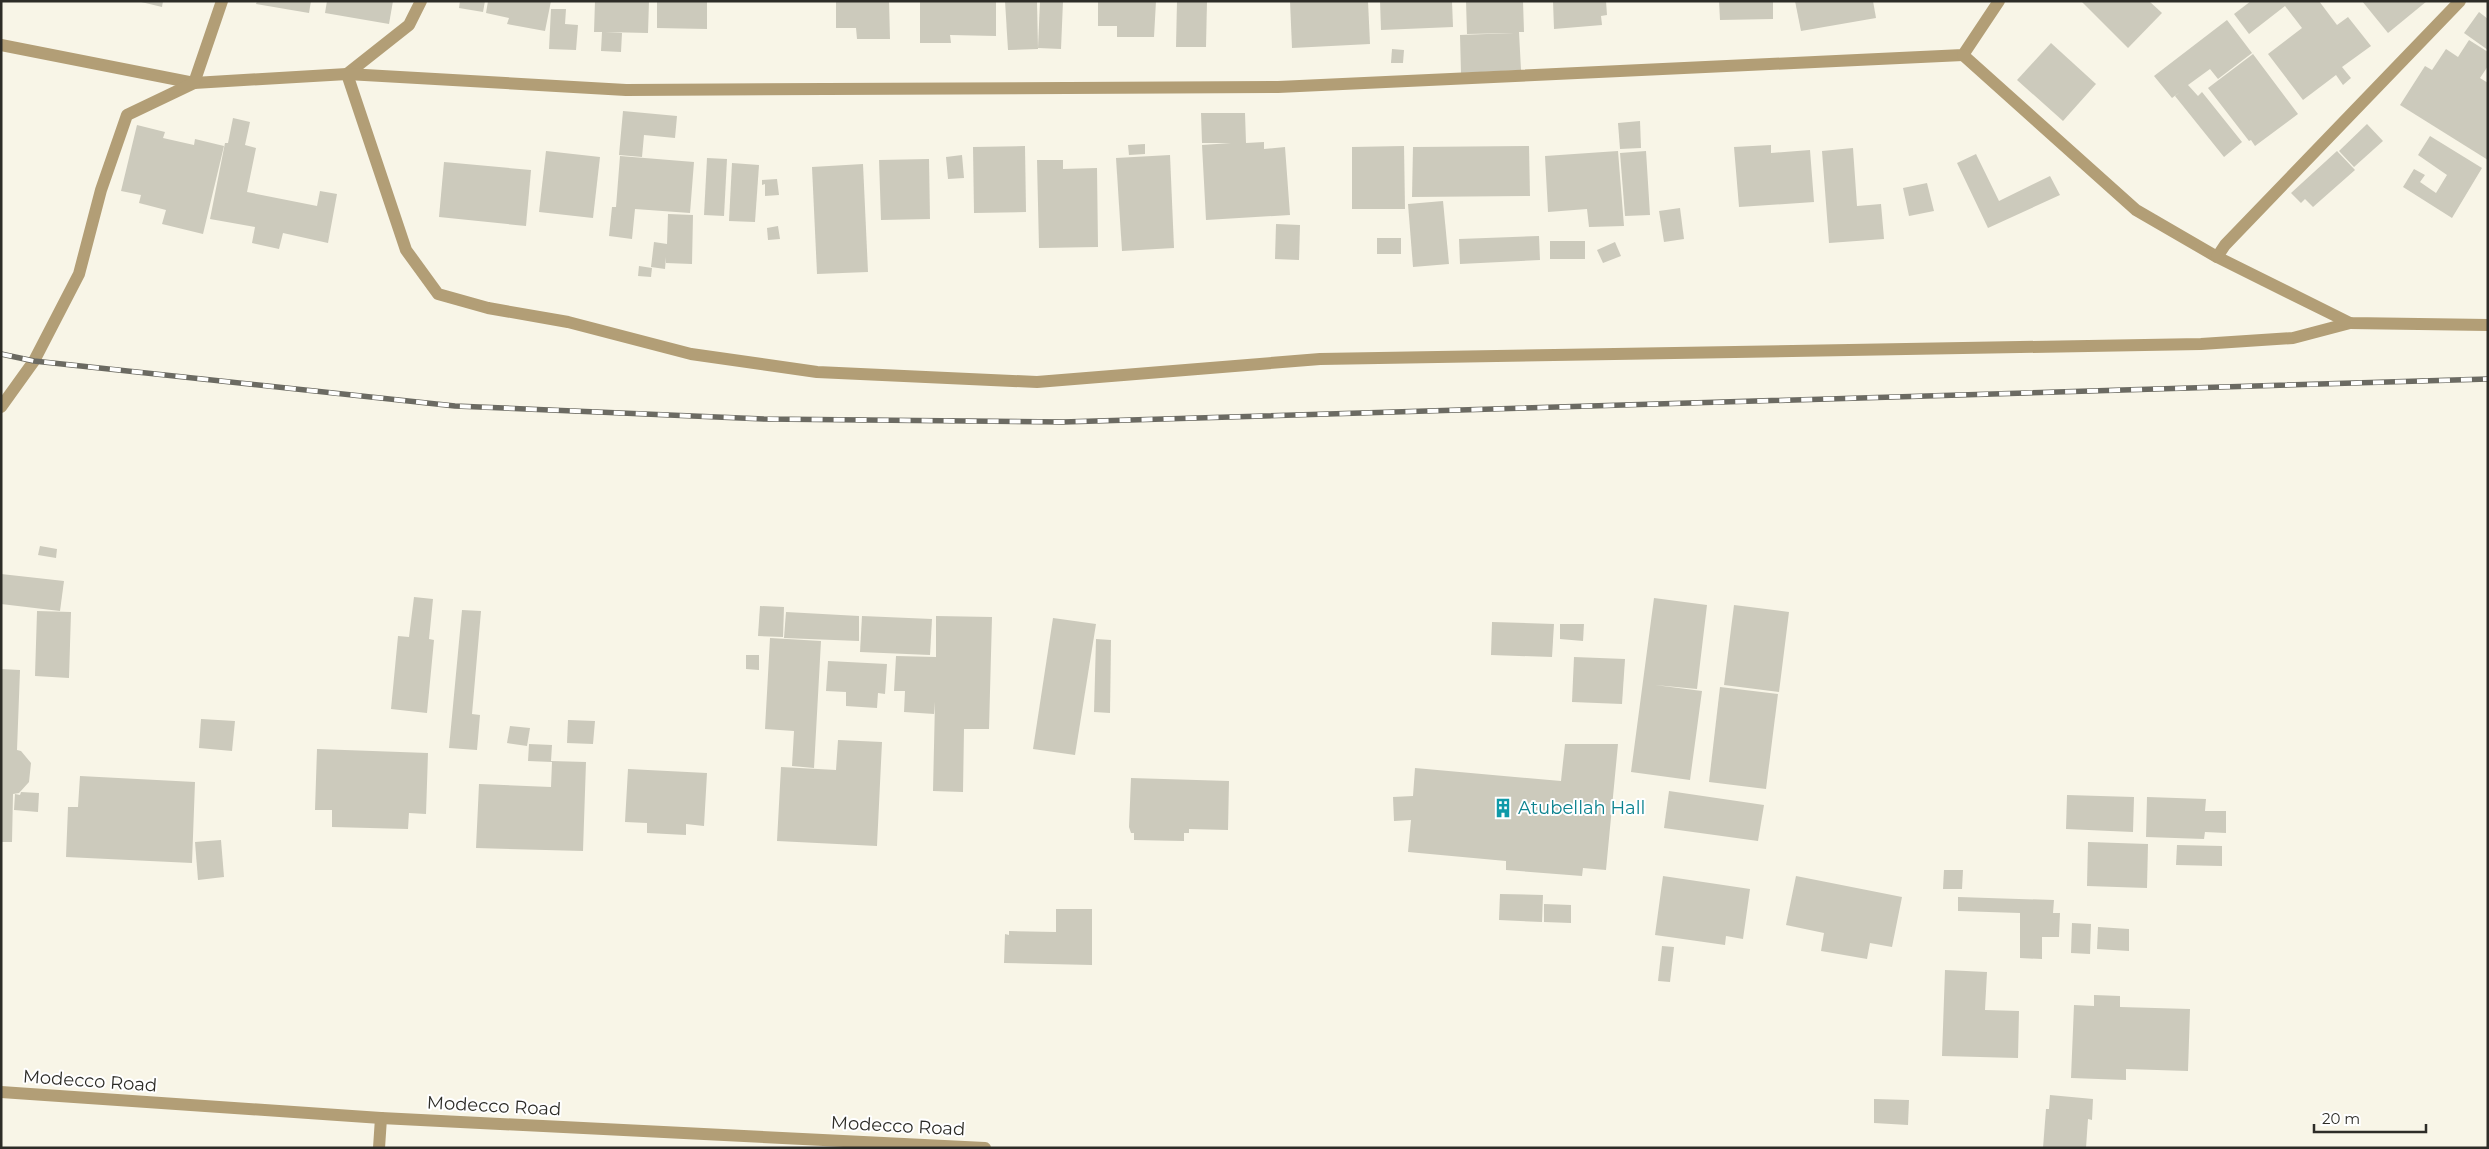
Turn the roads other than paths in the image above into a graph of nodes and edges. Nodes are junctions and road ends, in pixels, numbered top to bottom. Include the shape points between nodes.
1 (222, 1) edge
2 (421, 1) edge
3 (1999, 1) edge
4 (2460, 1) edge
5 (1, 45) edge
6 (1963, 55) junction
7 (347, 74) junction
8 (194, 83) junction
9 (2217, 257) junction
10 (2350, 323) junction
11 (2488, 325) edge
12 (1, 407) edge
13 (1, 1092) edge
14 (381, 1118) junction
15 (379, 1148) edge
16 (985, 1148) edge

1 - 8 street
2 - 7 street via 409,25
3 - 6 street
4 - 9 street
5 - 8 street
6 - 7 street via 1278,87 626,90
6 - 9 street via 2136,210
7 - 8 street
7 - 10 street via 406,250 438,294 488,308 568,322 691,354 817,372 1037,382 1320,359 2201,344 2293,338
8 - 12 street via 127,116 101,190 79,274 34,361
9 - 10 street
10 - 11 street
13 - 14 street, Modecco Road
14 - 15 street
14 - 16 street, Modecco Road

